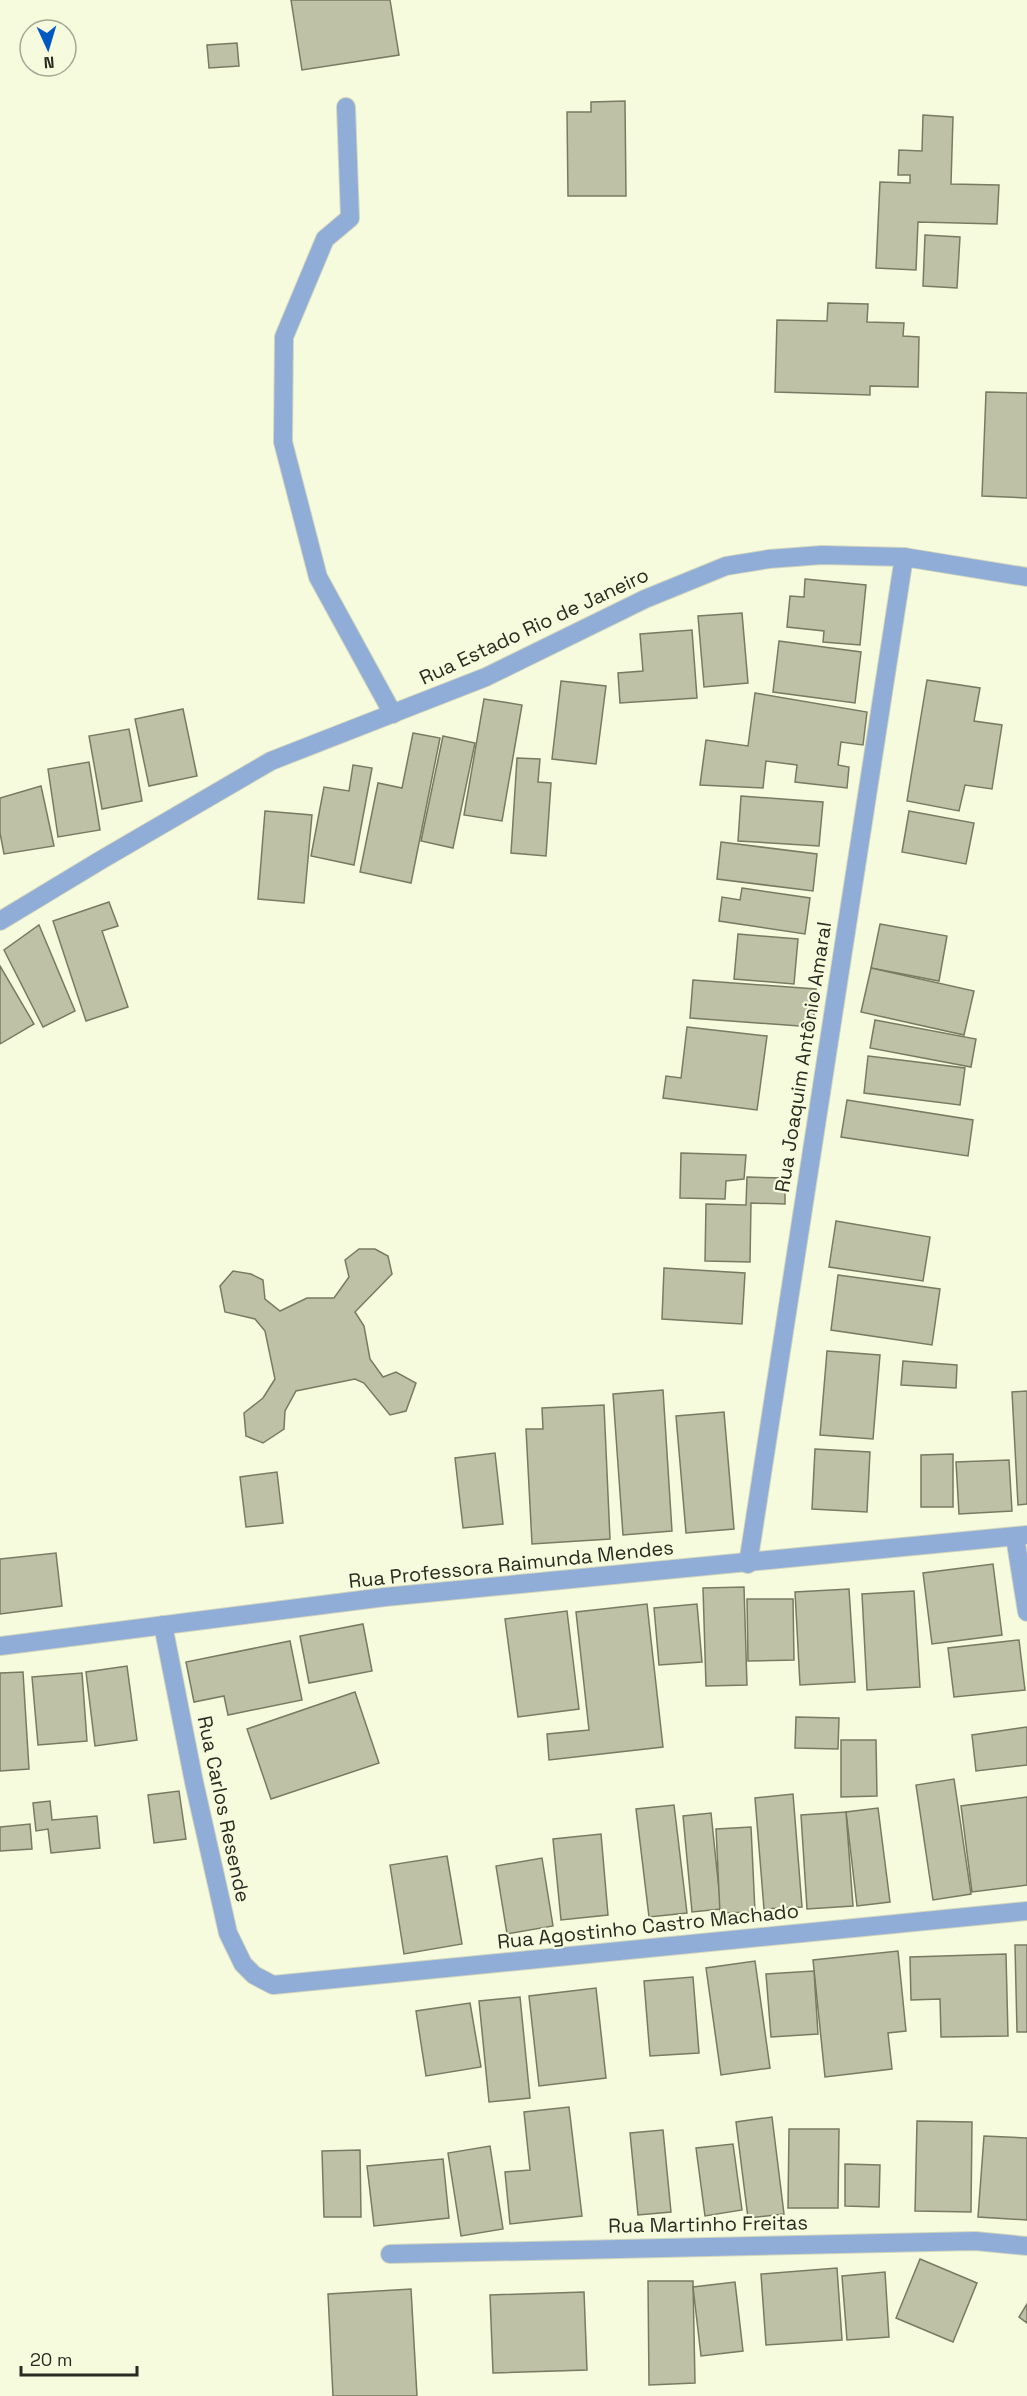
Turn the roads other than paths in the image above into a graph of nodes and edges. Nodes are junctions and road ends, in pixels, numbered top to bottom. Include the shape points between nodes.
1 (346, 107) dead end
2 (904, 557) junction
3 (1027, 577) edge
4 (393, 714) junction
5 (0, 921) edge
6 (1021, 1536) edge
7 (748, 1564) junction
8 (1027, 1612) edge
9 (163, 1625) junction
10 (0, 1646) edge
11 (1027, 1911) edge
12 (273, 1985) joint
13 (1027, 2246) edge
14 (390, 2254) dead end

1 - 4 street via 350,218 326,239 284,337 283,442 318,577
2 - 3 street, Rua Estado Rio de Janeiro
2 - 4 street, Rua Estado Rio de Janeiro via 822,555 726,566 645,599 486,677
2 - 7 street, Rua Joaquim Antônio Amaral
4 - 5 street, Rua Estado Rio de Janeiro via 271,761
6 - 7 street, Rua Professora Raimunda Mendes
6 - 8 street
7 - 9 street, Rua Professora Raimunda Mendes via 385,1597
9 - 10 street, Rua Professora Raimunda Mendes
9 - 12 street, Rua Carlos Resende via 228,1933 243,1964 264,1983
11 - 12 street, Rua Agostinho Castro Machado
13 - 14 street, Rua Martinho Freitas via 975,2241

